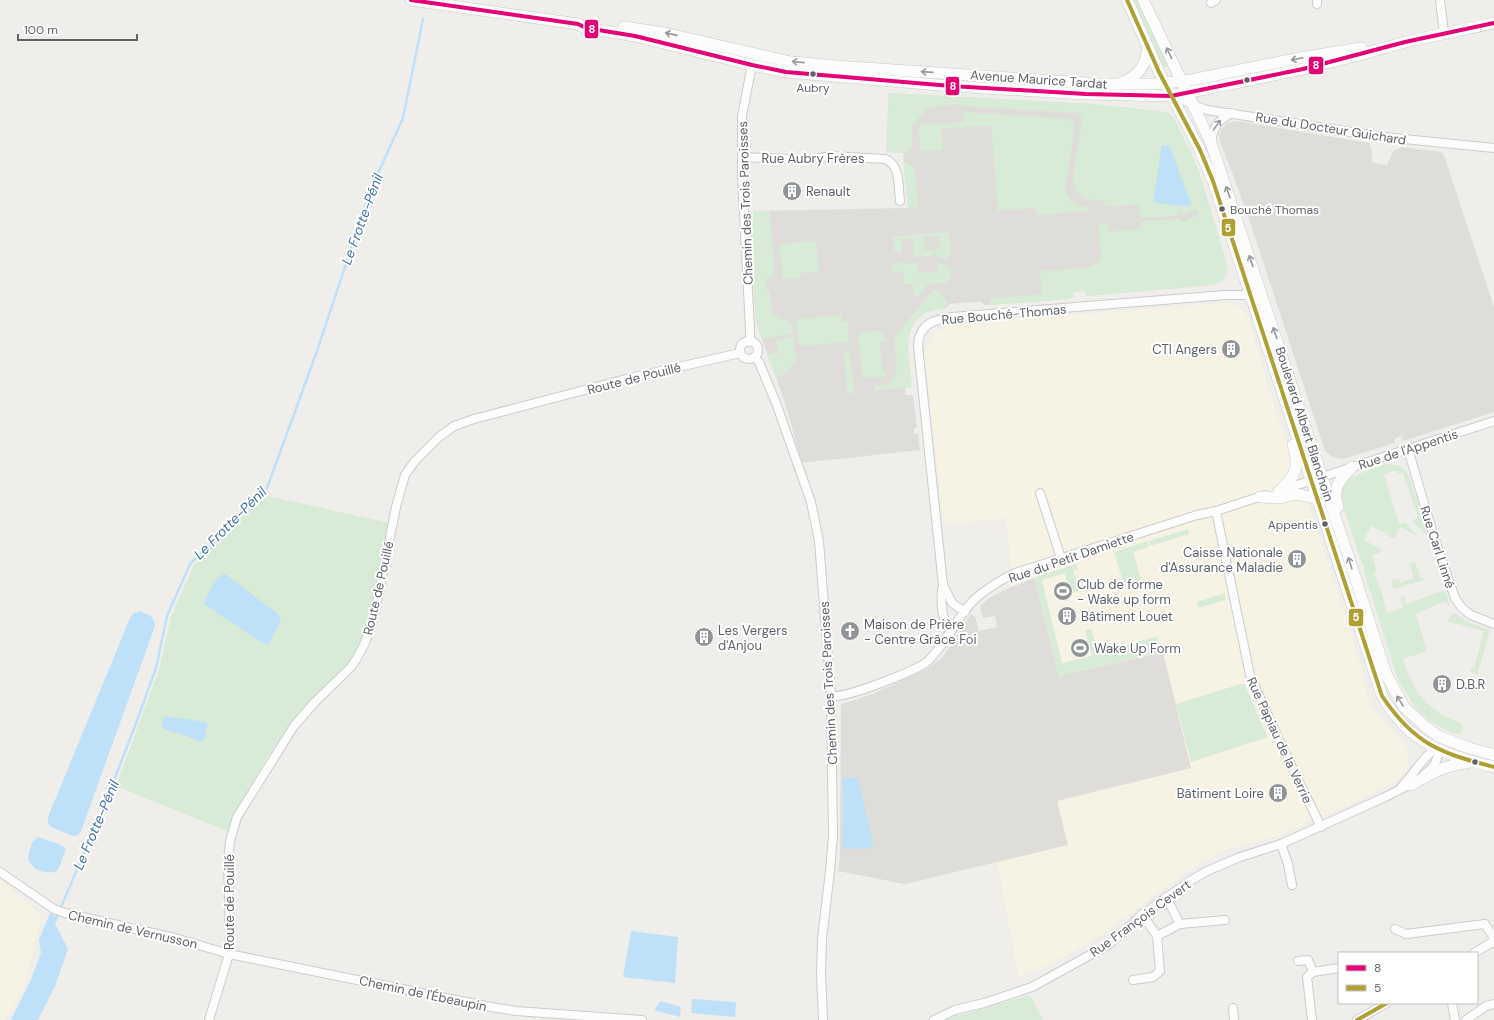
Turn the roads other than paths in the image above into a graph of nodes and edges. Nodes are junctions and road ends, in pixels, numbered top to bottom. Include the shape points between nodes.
1 (411, 0) edge
2 (1127, 0) edge
3 (1143, 0) edge
4 (1440, 0) edge
5 (1494, 23) edge
6 (578, 24) junction
7 (1444, 33) junction
8 (1148, 46) junction
9 (752, 65) junction
10 (1165, 83) junction
11 (1117, 84) junction
12 (1185, 88) junction
13 (1171, 96) junction
14 (1194, 106) junction
15 (1232, 113) junction
16 (1211, 142) junction
17 (1494, 148) edge
18 (742, 157) junction
19 (900, 201) dead end
20 (1257, 280) junction
21 (1249, 294) junction
22 (1270, 318) junction
23 (750, 342) junction
24 (740, 353) junction
25 (754, 357) junction
26 (1288, 410) junction
27 (1494, 422) edge
28 (1408, 449) junction
29 (1352, 467) junction
30 (1317, 478) junction
31 (1279, 491) junction
32 (1040, 493) dead end
33 (1260, 497) junction
34 (1318, 499) junction
35 (1216, 511) junction
36 (1345, 546) junction
37 (1061, 558) junction
38 (943, 585) junction
39 (965, 612) junction
40 (1494, 624) edge
41 (951, 631) junction
42 (831, 696) junction
43 (1439, 745) junction
44 (1494, 755) edge
45 (1477, 763) junction
46 (1494, 767) edge
47 (1411, 785) junction
48 (1383, 798) junction
49 (1321, 827) junction
50 (1281, 844) junction
51 (0, 872) edge
52 (1292, 886) dead end
53 (1166, 897) junction
54 (1142, 914) junction
55 (1225, 920) dead end
56 (1180, 924) junction
57 (1395, 929) dead end
58 (1157, 936) junction
59 (1494, 940) edge
60 (1476, 952) edge
61 (229, 954) junction
62 (1298, 961) dead end
63 (1338, 968) edge
64 (1313, 972) junction
65 (1133, 980) dead end
66 (1385, 1004) edge
67 (1452, 1004) edge
68 (1494, 1004) edge
69 (1233, 1008) dead end
70 (209, 1020) edge
71 (642, 1020) edge
72 (823, 1020) edge
73 (934, 1020) edge
74 (1234, 1020) edge
75 (1312, 1020) edge
76 (1357, 1020) edge
77 (1455, 1020) edge
78 (1466, 1020) edge

1 - 6 street
2 - 8 street, Boulevard Albert Blanchoin
12 -> 3 street, Boulevard Albert Blanchoin
4 - 7 street
5 - 7 street, Avenue Maurice Tardat
6 - 9 street, Avenue Maurice Tardat via 586,28 635,36
11 -> 6 street, Avenue Maurice Tardat via 791,62 664,33 598,24
7 - 12 street, Avenue Maurice Tardat via 1303,69
8 - 10 street, Boulevard Albert Blanchoin
8 - 11 street via 1140,71 1132,78
9 - 13 street, Avenue Maurice Tardat via 786,72 951,86
9 - 18 street, Chemin des Trois Paroisses via 742,116
10 - 11 street, Avenue Maurice Tardat
10 - 12 street, Avenue Maurice Tardat
10 - 13 street, Boulevard Albert Blanchoin
12 - 13 street, Avenue Maurice Tardat
12 - 14 street, Boulevard Albert Blanchoin
13 - 14 street, Rue du Docteur Guichard
13 - 21 street, Boulevard Albert Blanchoin via 1200,150 1213,181
14 - 15 street, Rue du Docteur Guichard
14 - 16 street, Boulevard Albert Blanchoin
16 -> 15 street via 1217,123
15 - 17 street, Rue du Docteur Guichard via 1384,137
20 -> 16 street, Boulevard Albert Blanchoin
18 - 19 street, Rue Aubry Frères via 808,160 831,156 884,159 892,163 896,169
18 - 23 street, Chemin des Trois Paroisses
20 - 21 street via 1255,289
20 - 22 street, Boulevard Albert Blanchoin
21 - 22 street via 1258,299
21 - 26 street, Boulevard Albert Blanchoin
21 - 38 street, Rue Bouché-Thomas via 952,317 934,320 925,326 918,346
30 -> 22 street, Boulevard Albert Blanchoin
23 - 24 street via 742,345
23 - 25 street via 756,346 757,352
24 - 25 street via 746,359
24 - 61 street, Route de Pouillé via 626,379 474,419 454,426 415,461 405,475 398,500 377,602 365,643 351,667 294,726 237,817 230,841 228,862
25 - 42 street, Chemin des Trois Paroisses via 759,362 776,403 811,502 819,541
26 - 30 street, Boulevard Albert Blanchoin
26 - 31 street via 1286,423 1297,456 1297,466 1287,484
27 - 28 street, Rue de l'Appentis
28 - 29 street, Rue de l'Appentis
28 - 40 street, Rue Carl Linné via 1455,598 1466,612
29 - 30 street, Rue de l'Appentis
29 - 36 street via 1339,481 1335,491 1336,503 1349,540
30 - 31 street, Rue du Petit Damiette
30 - 34 street, Boulevard Albert Blanchoin
30 - 36 street, Boulevard Albert Blanchoin
31 - 33 street, Rue du Petit Damiette
32 - 37 street
33 - 34 street via 1281,498 1297,494
33 - 35 street, Rue du Petit Damiette
34 - 43 street, Boulevard Albert Blanchoin via 1382,696 1390,711 1407,729
35 - 37 street, Rue du Petit Damiette
35 - 49 street, Rue Papiau de la Verrie via 1250,675
43 -> 36 street, Boulevard Albert Blanchoin via 1427,728 1404,707 1386,674
37 - 39 street, Rue du Petit Damiette via 1015,573 978,597
38 - 39 street, Rue Bouché-Thomas via 952,603
38 - 41 street, Rue Bouché-Thomas via 943,612 946,625
39 - 41 street, Rue du Petit Damiette
41 - 42 street, Rue du Petit Damiette via 928,661 920,666 866,689
42 - 72 street, Chemin des Trois Paroisses via 832,835 822,939
43 - 44 street
43 - 45 street, Boulevard Albert Blanchoin via 1451,756
43 - 47 street, Rue François Cevert via 1434,766
43 - 48 street, Rue François Cevert via 1423,758 1401,787
45 - 46 street, Boulevard Albert Blanchoin
45 - 47 street via 1457,764 1439,769
47 - 48 street, Rue François Cevert
48 - 49 street, Rue François Cevert
49 - 50 street, Rue François Cevert
50 - 52 street
50 - 53 street, Rue François Cevert via 1219,865
51 - 61 street, Chemin de Vernusson via 54,909 70,915 174,938
53 - 54 street, Rue François Cevert
53 - 56 street
54 - 58 street
54 - 73 street, Rue François Cevert via 1108,945 1032,987 956,1010
55 - 56 street
56 - 58 street
57 - 59 street via 1406,934 1486,924
58 - 65 street via 1160,971 1153,977
59 - 60 street
61 - 70 street, Route de Pouillé
61 - 71 street, Chemin de l'Ébeaupin via 516,1011
62 - 64 street via 1308,960
63 - 64 street
64 - 75 street via 1307,977
66 - 76 street
67 - 77 street
68 - 78 street via 1486,1006
69 - 74 street

